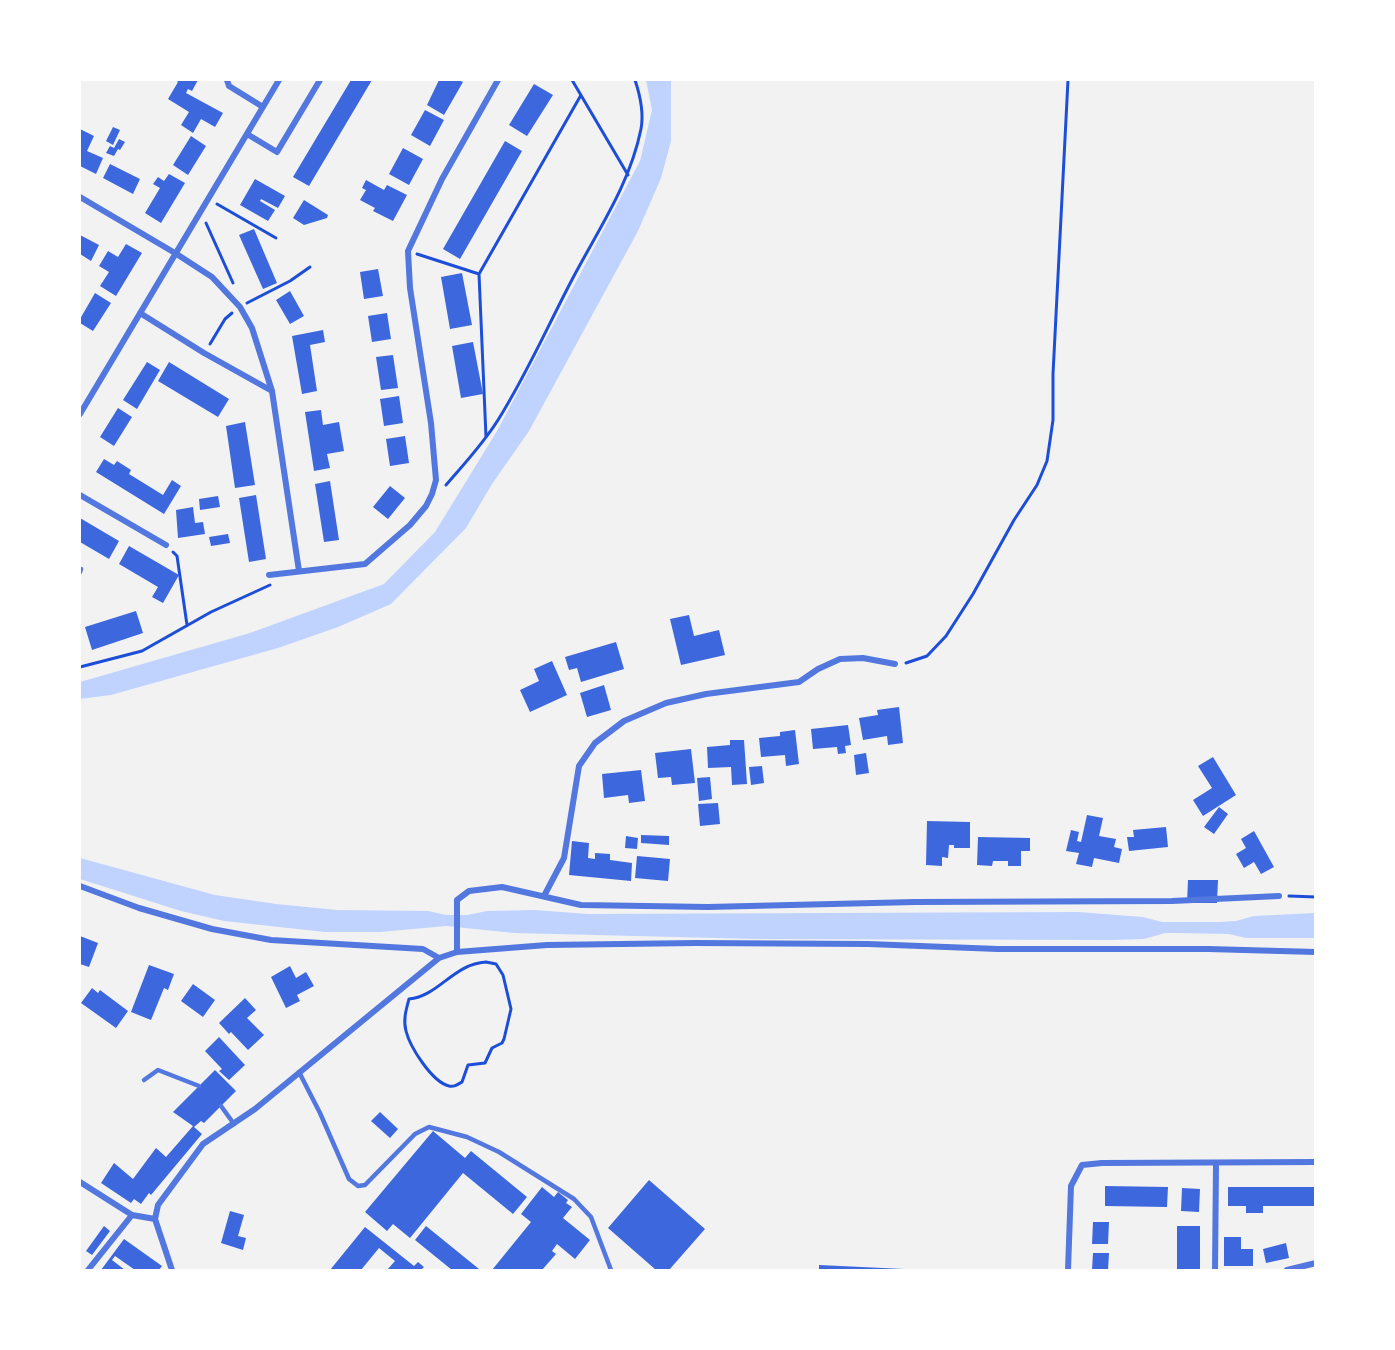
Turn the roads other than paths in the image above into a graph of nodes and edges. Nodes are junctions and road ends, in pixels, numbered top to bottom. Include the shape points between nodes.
1 (227, 80) edge
2 (279, 80) edge
3 (320, 80) edge
4 (498, 80) edge
5 (263, 107) junction
6 (247, 134) junction
7 (80, 197) edge
8 (175, 253) junction
9 (140, 313) junction
10 (272, 391) junction
11 (80, 414) edge
12 (80, 495) edge
13 (166, 545) road end
14 (299, 571) junction
15 (269, 575) dead end
16 (895, 664) road end
17 (80, 886) edge
18 (544, 896) junction
19 (1279, 896) road end
20 (504, 948) junction
21 (457, 952) junction
22 (1316, 952) edge
23 (503, 956) dead end
24 (439, 958) junction
25 (299, 1072) junction
26 (144, 1080) dead end
27 (199, 1086) dead end
28 (221, 1106) dead end
29 (234, 1124) junction
30 (1316, 1162) edge
31 (1216, 1164) junction
32 (80, 1182) edge
33 (132, 1215) junction
34 (155, 1219) junction
35 (1316, 1263) edge
36 (88, 1270) edge
37 (172, 1270) edge
38 (610, 1270) edge
39 (1068, 1270) edge
40 (1215, 1270) edge
41 (1287, 1270) edge

1 - 5 street via 229,86
2 - 5 street
3 - 6 street via 277,152
4 - 14 street via 442,179 408,251 431,423 436,480 432,494 410,525 365,564
5 - 6 street
6 - 8 street
7 - 8 street
8 - 9 street
8 - 10 street via 212,277 240,307 252,328
9 - 10 street
9 - 11 street
10 - 14 street
12 - 13 street
14 - 15 street
16 - 18 street via 863,658 840,659 799,682 706,694 666,703 624,721 595,743 579,766 564,858
17 - 24 street via 212,929 271,940 423,949
18 - 19 street via 581,905 708,907
18 - 21 street via 502,887 470,891 457,900
20 - 21 street
20 - 22 street via 696,942
20 - 23 lane
21 - 24 street
24 - 25 street
25 - 29 street
25 - 38 lane via 349,1179 358,1186 365,1185 415,1134 429,1127 467,1137 574,1198 591,1217
26 - 27 lane via 158,1070
28 - 29 lane
29 - 34 street via 203,1144 158,1205
30 - 31 street
31 - 39 street via 1082,1165 1071,1186
31 - 40 street
32 - 33 street
33 - 34 street
33 - 36 street
34 - 37 street
35 - 41 street

